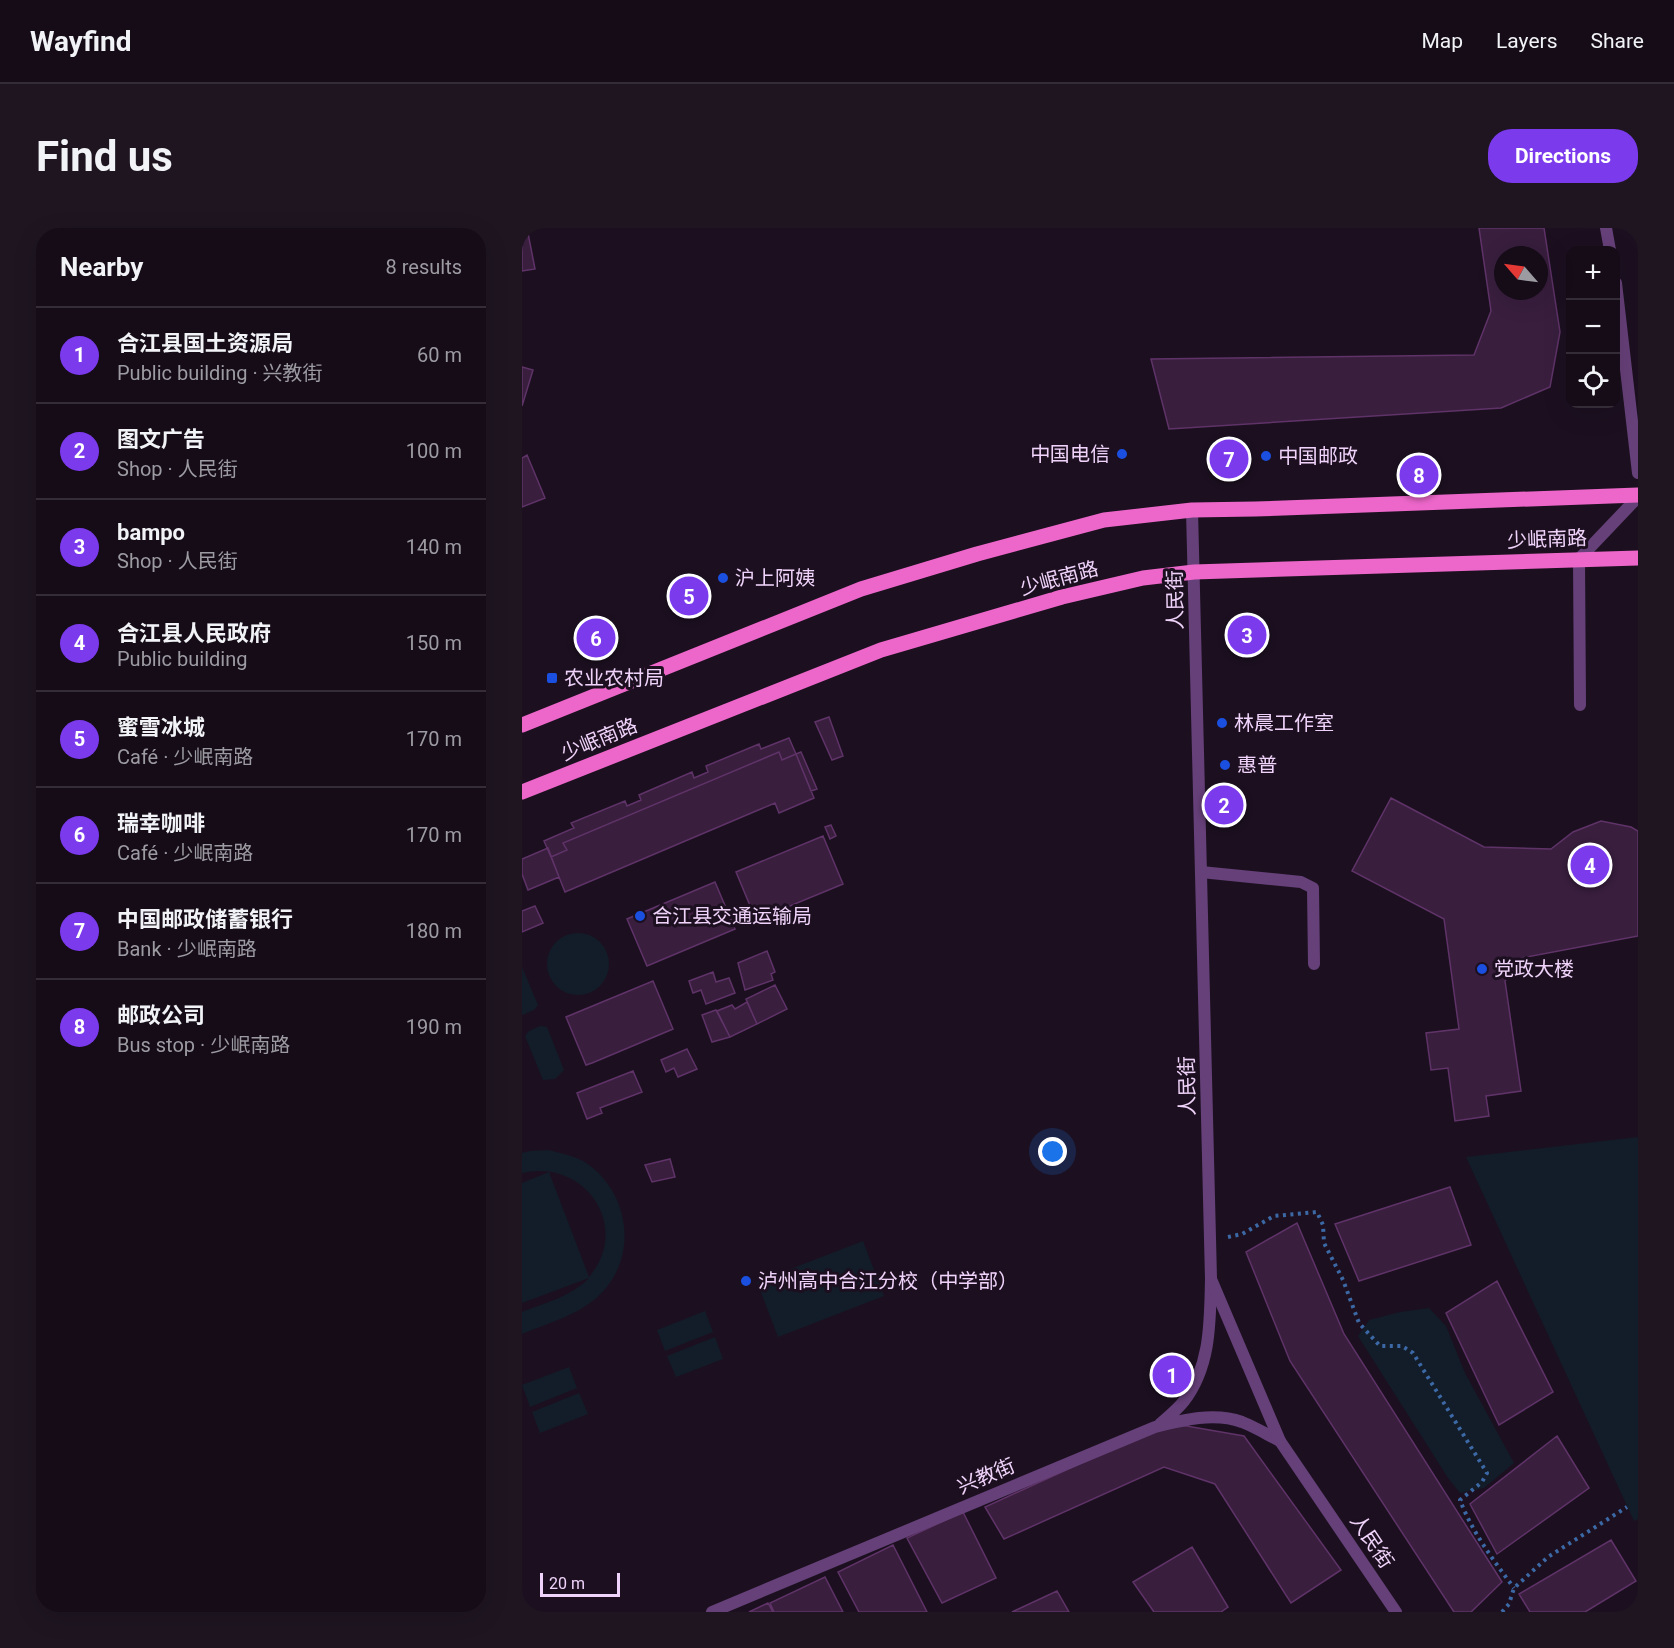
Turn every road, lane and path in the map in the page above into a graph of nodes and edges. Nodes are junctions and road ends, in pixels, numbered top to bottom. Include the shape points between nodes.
1 (1606, 228) edge
2 (1609, 246) edge
3 (1618, 300) edge
4 (1638, 473) edge
5 (1638, 496) edge
6 (1192, 510) junction
7 (1638, 558) edge
8 (1579, 559) junction
9 (1194, 572) junction
10 (1580, 705) dead end
11 (522, 725) edge
12 (522, 792) edge
13 (1201, 872) junction
14 (1314, 964) dead end
15 (1210, 1241) junction
16 (1211, 1279) junction
17 (1155, 1427) junction
18 (1280, 1441) junction
19 (1627, 1507) dead end
20 (1514, 1588) junction
21 (712, 1612) edge
22 (1396, 1612) edge
23 (1502, 1612) edge

1 - 2 street
3 - 4 street
5 - 6 main road, 少岷南路
5 - 8 street
6 - 9 street, 人民街
6 - 11 main road, 少岷南路 via 1104,520 861,589
7 - 8 main road, 少岷南路
8 - 9 main road, 少岷南路
8 - 10 street
9 - 12 main road, 少岷南路 via 1143,578 1062,597 881,650
9 - 13 street, 人民街
13 - 14 street via 1302,882 1312,888
13 - 15 street, 人民街
15 - 16 street, 人民街
15 - 20 path via 1242,1234 1274,1216 1317,1212 1324,1243 1359,1323 1380,1346 1402,1346 1413,1353 1486,1473 1482,1482 1460,1500 1482,1542
16 - 17 street via 1210,1320 1202,1368 1183,1402
16 - 18 street, 人民街
17 - 18 street, 兴教街 via 1199,1418 1222,1419 1242,1422
17 - 21 street, 兴教街
18 - 22 street, 人民街
19 - 20 path via 1548,1557
20 - 23 path

